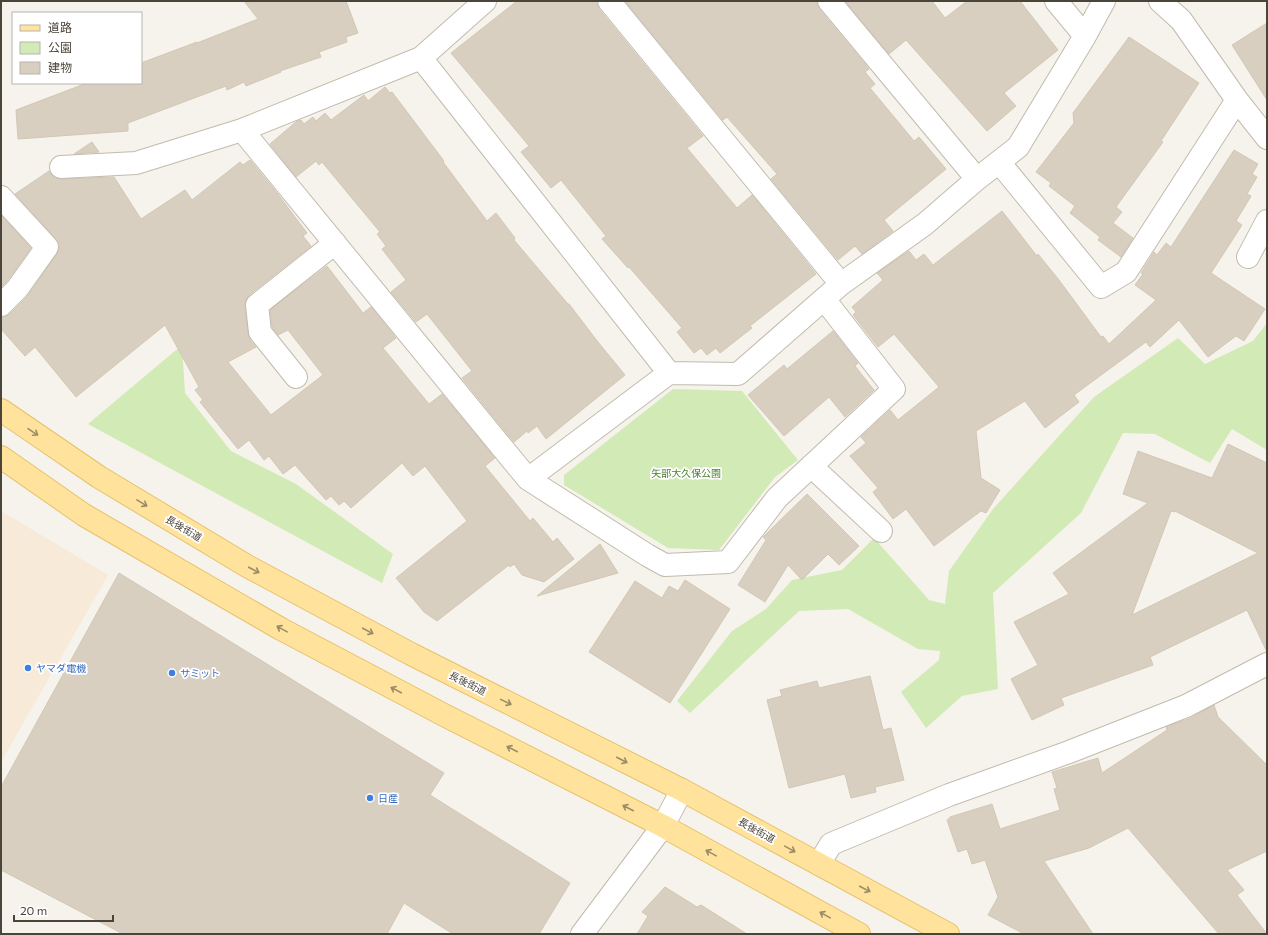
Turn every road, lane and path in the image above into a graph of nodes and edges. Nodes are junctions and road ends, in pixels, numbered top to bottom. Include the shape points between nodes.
1 (485, 1) edge
2 (609, 1) edge
3 (829, 1) edge
4 (1056, 1) edge
5 (1104, 1) edge
6 (1160, 1) edge
7 (1085, 36) junction
8 (421, 58) junction
9 (1236, 100) junction
10 (242, 130) junction
11 (1267, 138) edge
12 (999, 162) junction
13 (60, 167) dead end
14 (977, 179) junction
15 (1, 197) edge
16 (1267, 221) edge
17 (335, 243) junction
18 (1248, 258) dead end
19 (841, 284) junction
20 (824, 299) junction
21 (1, 305) edge
22 (670, 373) junction
23 (296, 378) dead end
24 (1, 410) edge
25 (1, 458) edge
26 (811, 466) junction
27 (528, 479) junction
28 (881, 530) dead end
29 (1267, 664) edge
30 (682, 790) junction
31 (663, 826) junction
32 (819, 864) junction
33 (943, 933) edge
34 (582, 934) edge
35 (859, 934) edge

1 - 8 street
2 - 19 street
3 - 14 street
4 - 7 street
5 - 7 street
6 - 9 street via 1181,20
7 - 12 street via 1018,147
8 - 10 street
8 - 22 street
9 - 11 street
9 - 12 street via 1126,272 1101,287
10 - 13 street via 136,163
10 - 17 street
12 - 14 street
14 - 19 street via 925,224
15 - 21 street via 47,247 17,289
16 - 18 street
17 - 23 street via 257,305 260,332
17 - 27 street
19 - 20 street
20 - 22 street via 738,374
20 - 26 street via 894,389
22 - 27 street
24 -> 30 main road, 長後街道 via 99,477 247,566 424,661
31 -> 25 main road via 444,715 281,628 84,515
26 - 27 street via 777,498 728,562 665,565
26 - 28 street
29 - 32 street via 1186,706 949,795 831,844
30 - 31 street
30 -> 32 main road, 長後街道
31 - 34 street
35 -> 31 main road
32 -> 33 main road, 長後街道

